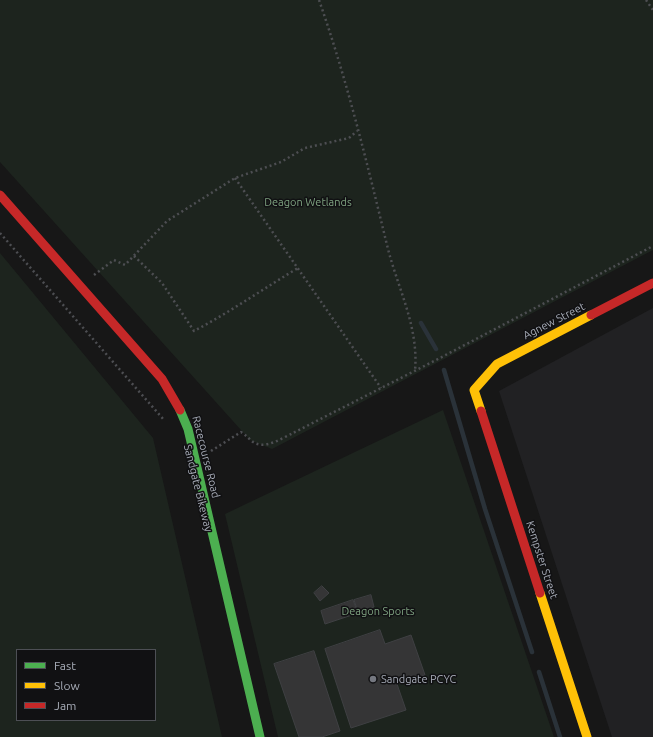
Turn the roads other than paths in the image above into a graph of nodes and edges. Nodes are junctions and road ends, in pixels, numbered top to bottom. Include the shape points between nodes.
1 (0, 195) edge
2 (653, 283) edge
3 (474, 390) joint
4 (260, 737) edge
5 (587, 737) edge

1 - 4 street, Racecourse Road via 169,390 186,424
2 - 3 street, Agnew Street via 497,364
3 - 5 street, Kempster Street

